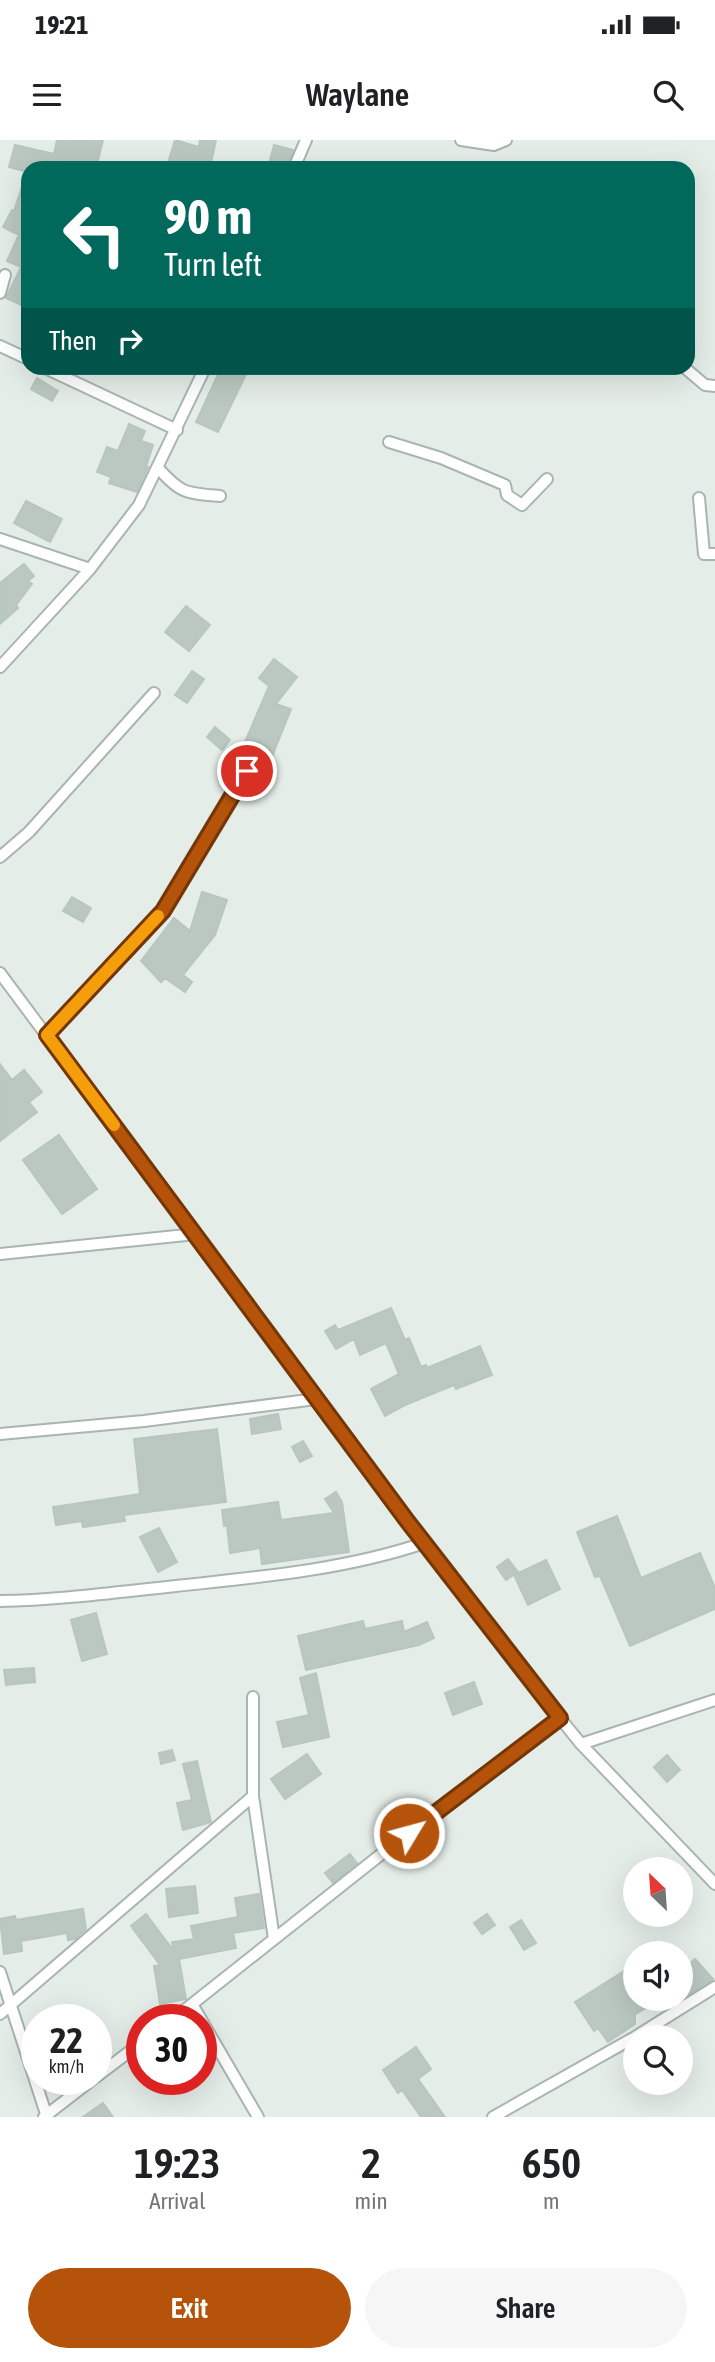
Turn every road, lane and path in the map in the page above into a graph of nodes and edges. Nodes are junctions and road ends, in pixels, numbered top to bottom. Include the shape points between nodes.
1 (306, 140) edge
2 (461, 140) edge
3 (506, 140) edge
4 (297, 161) edge
5 (5, 275) dead end
6 (0, 293) edge
7 (0, 346) edge
8 (21, 356) edge
9 (61, 375) edge
10 (202, 375) edge
11 (693, 375) edge
12 (715, 386) edge
13 (177, 430) junction
14 (389, 442) dead end
15 (158, 468) junction
16 (547, 480) dead end
17 (220, 496) dead end
18 (699, 498) dead end
19 (0, 539) edge
20 (715, 554) edge
21 (90, 569) junction
22 (0, 667) edge
23 (154, 693) dead end
24 (247, 771) dead end
25 (0, 857) edge
26 (0, 973) edge
27 (47, 1035) junction
28 (196, 1234) junction
29 (0, 1254) edge
30 (316, 1399) junction
31 (0, 1434) edge
32 (424, 1543) junction
33 (0, 1601) edge
34 (253, 1697) dead end
35 (715, 1700) edge
36 (560, 1718) junction
37 (581, 1744) junction
38 (253, 1796) junction
39 (715, 1884) edge
40 (274, 1939) junction
41 (0, 1972) edge
42 (715, 1987) edge
43 (192, 2004) edge
44 (11, 2006) junction
45 (0, 2014) edge
46 (654, 2025) edge
47 (623, 2044) edge
48 (217, 2047) edge
49 (126, 2054) edge
50 (112, 2065) edge
51 (73, 2095) edge
52 (46, 2116) edge
53 (258, 2117) edge
54 (493, 2117) edge

1 - 4 street
2 - 3 street via 494,145
5 - 6 street
7 - 8 street
9 - 13 street
10 - 13 street
11 - 12 street via 705,385
13 - 15 street
14 - 16 street via 505,485 507,495 522,505
15 - 17 street via 184,491
15 - 21 street via 139,505
18 - 20 street via 704,554
19 - 21 street
21 - 22 street
23 - 25 street via 29,832
24 - 27 street via 163,911
26 - 27 street
27 - 28 street
28 - 29 street
28 - 30 street
30 - 31 street
30 - 32 street
32 - 33 street via 380,1558 311,1569 104,1594
32 - 36 street
34 - 38 street
35 - 37 street
36 - 37 street
36 - 40 street
37 - 39 street
38 - 40 street
38 - 44 street
40 - 43 street
41 - 44 street
42 - 46 street
44 - 45 street
44 - 52 street
47 - 54 street
48 - 53 street
49 - 50 street
51 - 52 street

